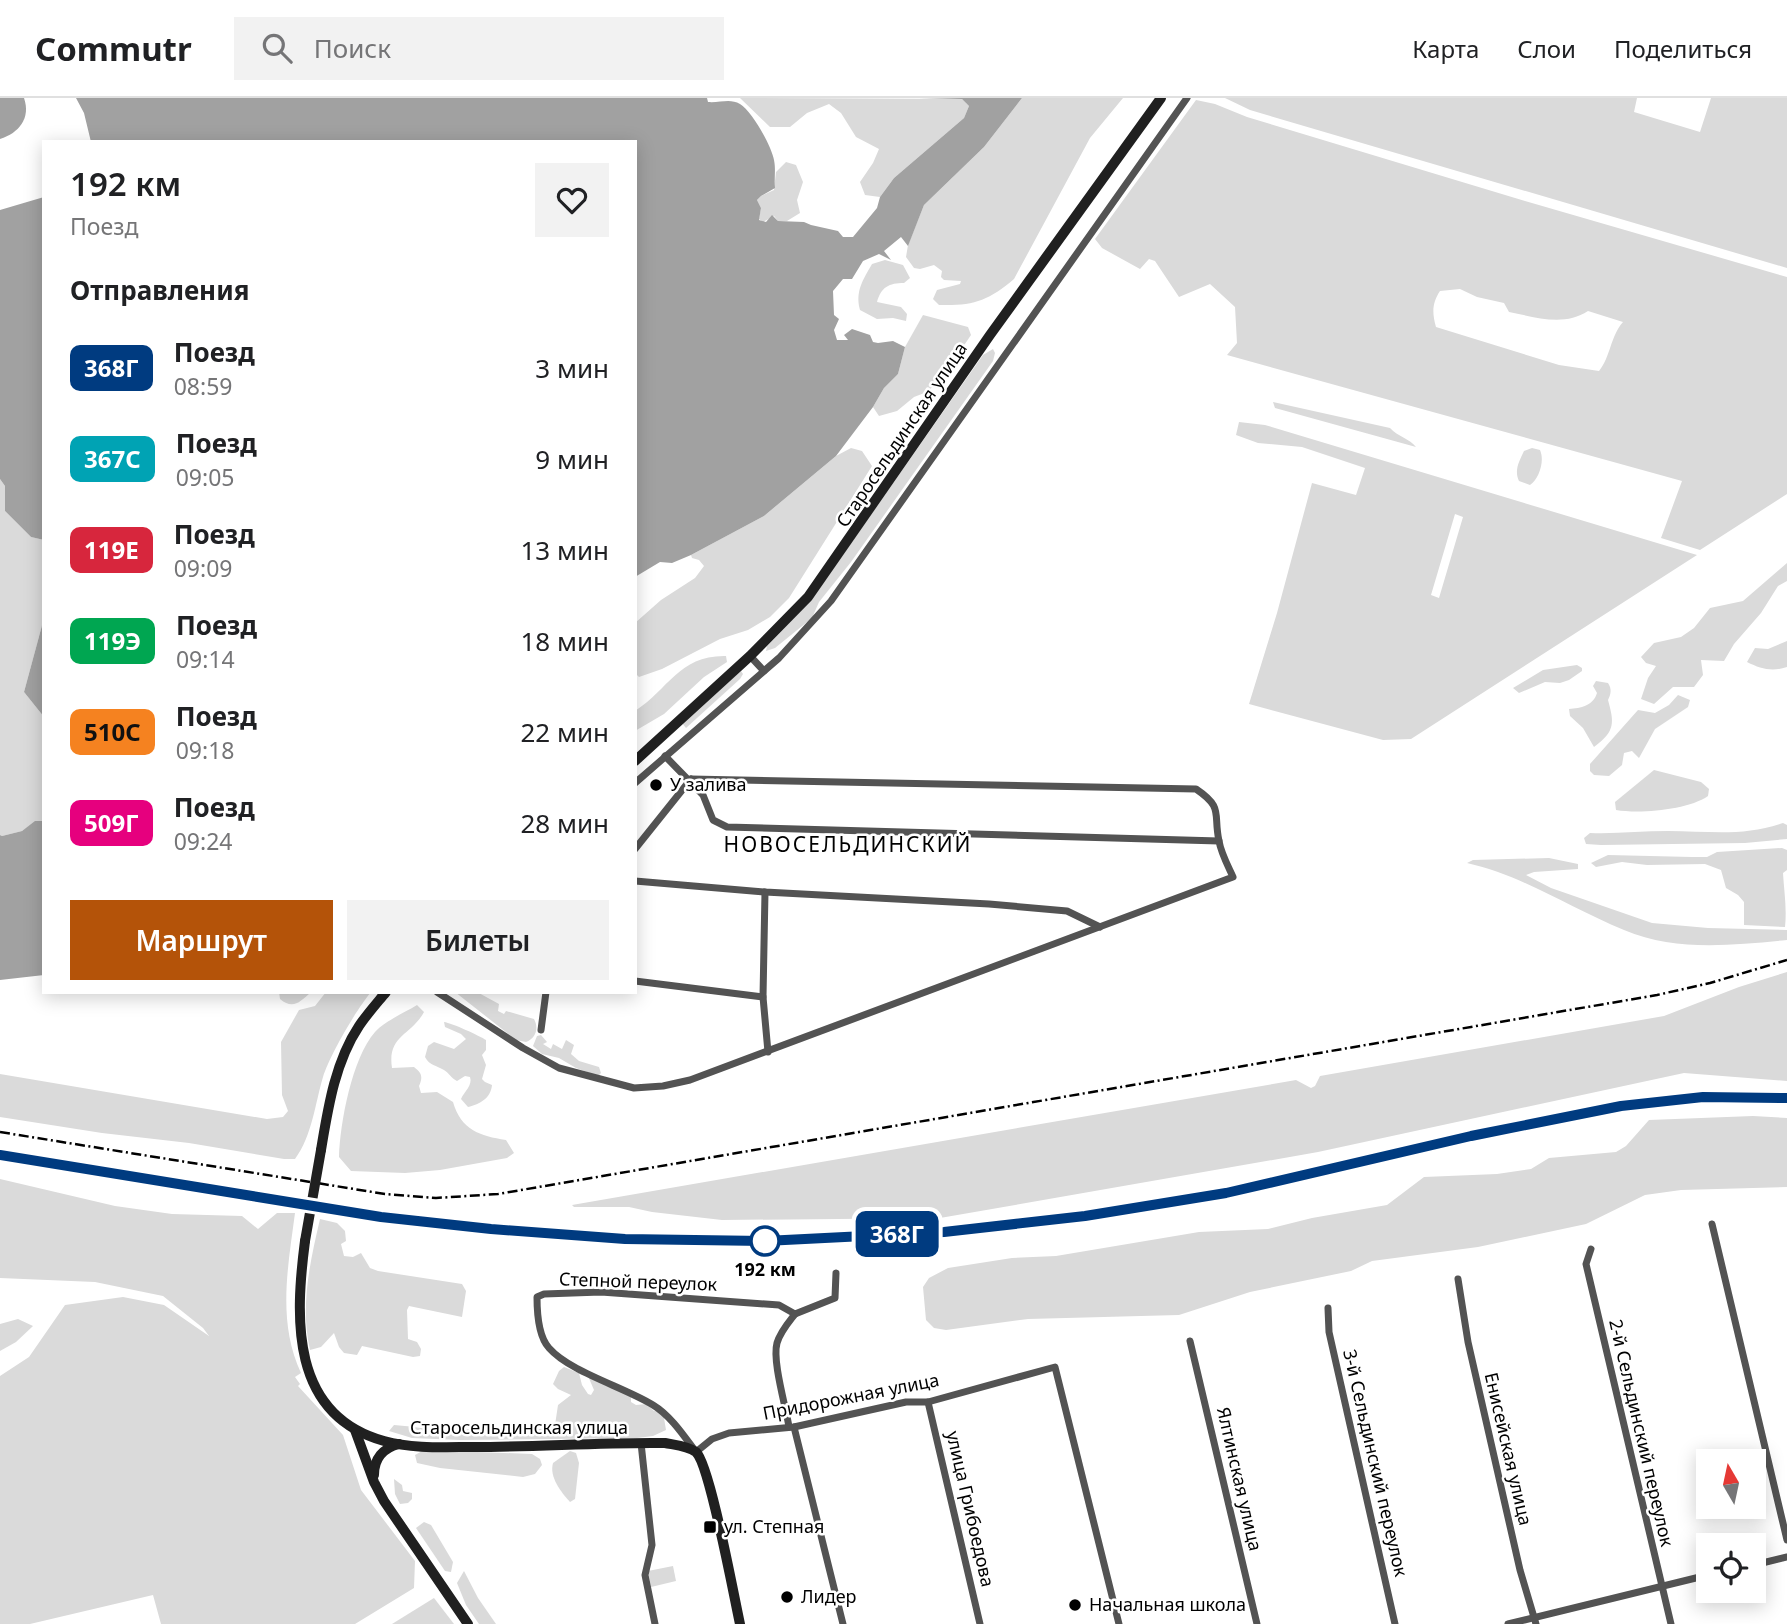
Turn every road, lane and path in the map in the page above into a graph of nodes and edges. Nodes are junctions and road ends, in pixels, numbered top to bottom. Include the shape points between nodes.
1 (1161, 98) edge
2 (1186, 98) edge
3 (750, 656) junction
4 (764, 671) junction
5 (666, 756) junction
6 (637, 759) edge
7 (691, 779) junction
8 (637, 781) edge
9 (1219, 842) junction
10 (637, 846) edge
11 (637, 881) edge
12 (765, 892) junction
13 (1100, 927) junction
14 (637, 981) edge
15 (384, 994) edge
16 (440, 994) edge
17 (546, 994) edge
18 (763, 997) junction
19 (541, 1030) dead end
20 (768, 1052) junction
21 (1712, 1224) dead end
22 (1591, 1248) dead end
23 (836, 1273) dead end
24 (1458, 1279) dead end
25 (1328, 1308) dead end
26 (795, 1314) junction
27 (1190, 1341) dead end
28 (928, 1402) junction
29 (792, 1427) junction
30 (355, 1430) junction
31 (641, 1443) junction
32 (403, 1444) junction
33 (696, 1452) junction
34 (374, 1482) junction
35 (1787, 1540) edge
36 (1787, 1557) edge
37 (1766, 1562) edge
38 (1696, 1579) edge
39 (1660, 1587) junction
40 (1536, 1621) edge
41 (468, 1624) edge
42 (655, 1624) edge
43 (740, 1624) edge
44 (843, 1624) edge
45 (980, 1624) edge
46 (1119, 1624) edge
47 (1257, 1624) edge
48 (1395, 1624) edge
49 (1508, 1624) edge
50 (1671, 1624) edge

1 - 3 main road, Старосельдинская улица via 990,334 828,570
2 - 4 street via 831,601
3 - 4 street
3 - 6 main road, Старосельдинская улица
4 - 5 street
5 - 7 street
5 - 8 street
7 - 9 street via 713,820 727,827
7 - 9 street via 1196,789 1217,811
7 - 10 street
9 - 13 street via 1233,877
11 - 12 street
12 - 13 street via 1067,911
12 - 18 street
13 - 20 street
14 - 18 street
15 - 30 main road, Старосельдинская улица, bridge via 358,1027 330,1098 299,1289 305,1361 325,1401
16 - 20 street via 559,1068 634,1088 690,1080
17 - 19 street
18 - 20 street
21 - 35 street
22 - 39 street, 2-й Сельдинский переулок via 1586,1265
23 - 26 street via 835,1298
24 - 40 street, Енисейская улица via 1520,1570
25 - 48 street, 3-й Сельдинский переулок via 1329,1332
26 - 29 street via 776,1345
26 - 33 street, Степной переулок via 779,1305 636,1294 537,1297 541,1332 548,1347 580,1370 655,1406
27 - 47 street, Ялтинская улица
28 - 29 street, Придорожная улица via 906,1402
28 - 45 street, улица Грибоедова
28 - 46 street, Придорожная улица via 1055,1367
29 - 33 street, Придорожная улица via 729,1433
29 - 44 street
30 - 32 main road, Старосельдинская улица
30 - 34 main road
31 - 32 main road, Старосельдинская улица
31 - 33 main road, Старосельдинская улица
31 - 42 street via 652,1545 645,1575
32 - 34 main road via 390,1446 376,1460
33 - 43 main road via 708,1477
34 - 41 main road
36 - 37 street
38 - 39 street
39 - 40 street
39 - 50 street, 2-й Сельдинский переулок
40 - 49 street

